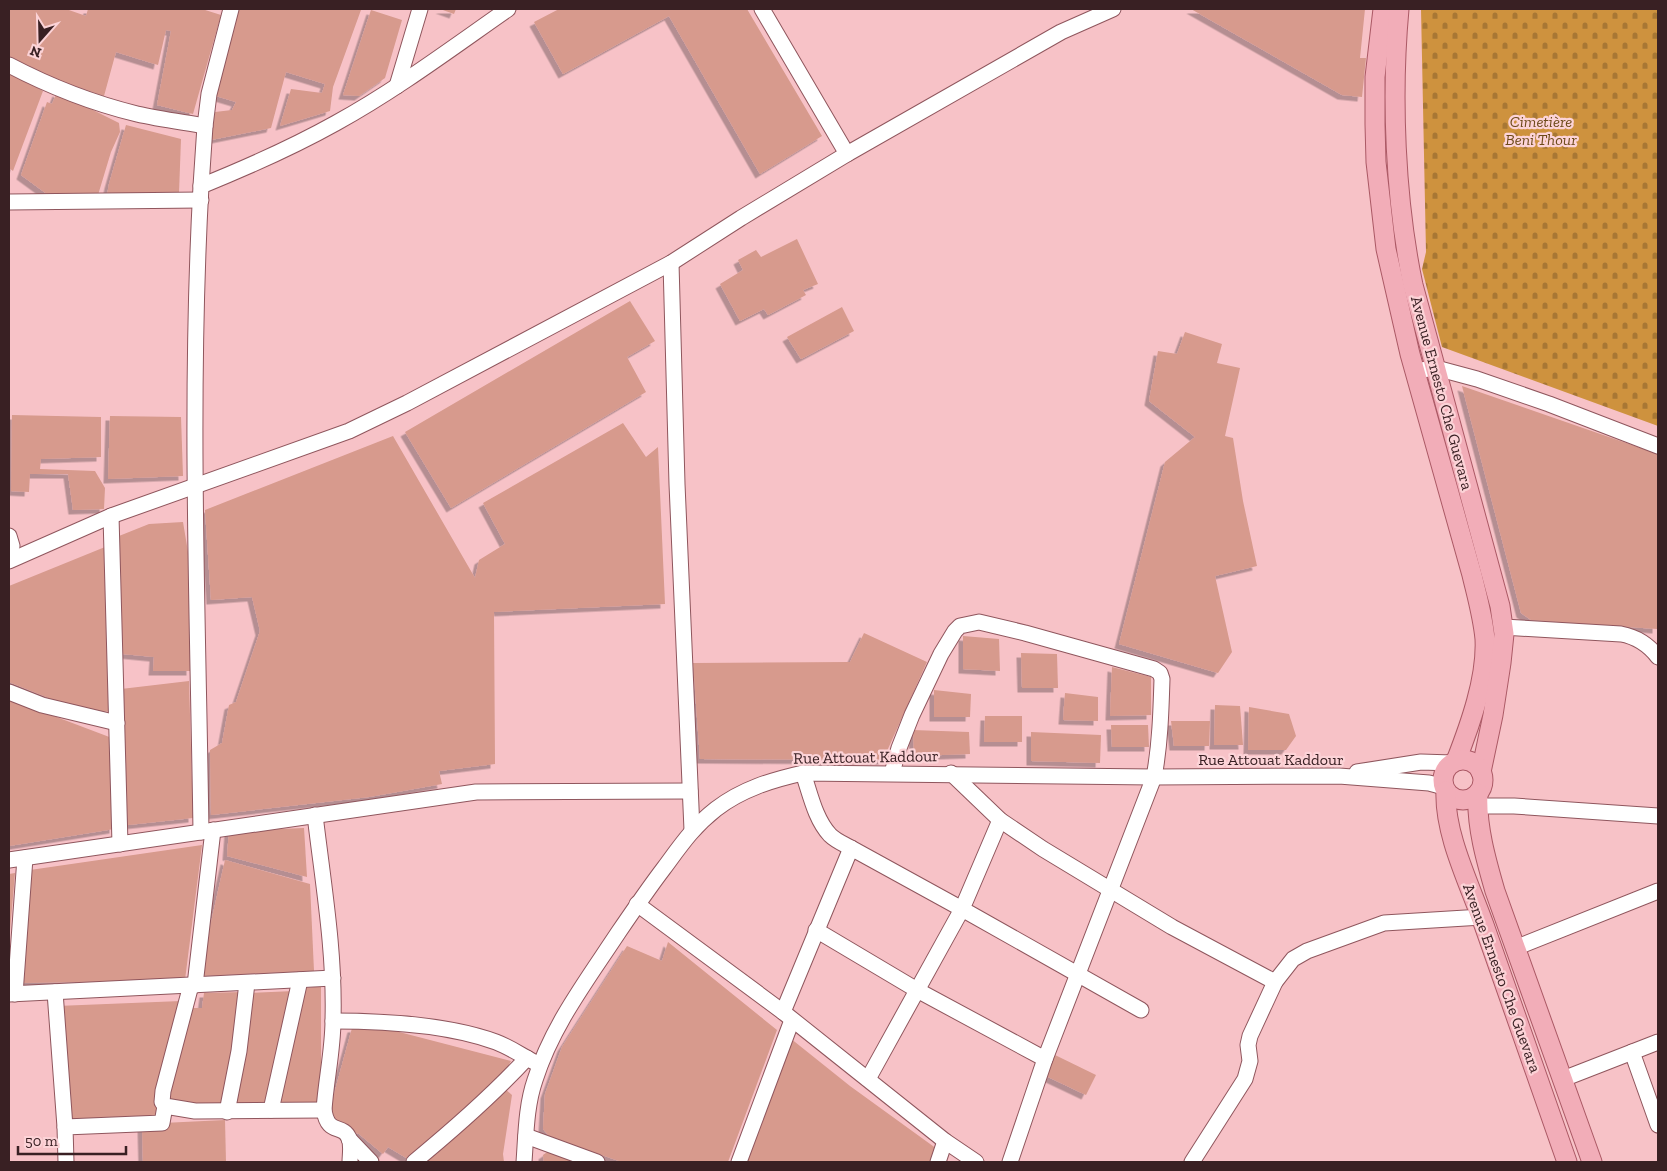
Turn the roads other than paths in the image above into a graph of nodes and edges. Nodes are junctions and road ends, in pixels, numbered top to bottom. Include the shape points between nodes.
1 (231, 9) edge
2 (420, 9) edge
3 (508, 9) edge
4 (762, 9) edge
5 (1114, 9) edge
6 (1383, 9) edge
7 (1399, 9) edge
8 (9, 64) edge
9 (397, 86) junction
10 (205, 126) junction
11 (847, 154) junction
12 (201, 193) junction
13 (9, 202) edge
14 (671, 263) junction
15 (1436, 368) junction
16 (1414, 371) junction
17 (1658, 446) edge
18 (195, 486) junction
19 (111, 516) junction
20 (11, 549) edge
21 (1503, 627) junction
22 (1658, 657) edge
23 (9, 692) edge
24 (116, 723) junction
25 (1454, 762) junction
26 (1480, 772) junction
27 (803, 773) junction
28 (892, 773) junction
29 (951, 773) junction
30 (1339, 776) junction
31 (1154, 777) junction
32 (1442, 788) junction
33 (690, 791) junction
34 (1478, 799) junction
35 (315, 815) junction
36 (1658, 816) edge
37 (1000, 820) junction
38 (692, 830) junction
39 (207, 831) junction
40 (120, 844) junction
41 (851, 848) junction
42 (25, 858) junction
43 (9, 860) edge
44 (1110, 890) junction
45 (1658, 891) edge
46 (637, 904) junction
47 (962, 909) junction
48 (1482, 917) junction
49 (816, 930) junction
50 (1515, 948) junction
51 (1077, 974) junction
52 (333, 978) junction
53 (300, 980) junction
54 (1275, 982) junction
55 (248, 983) junction
56 (193, 985) junction
57 (918, 990) junction
58 (56, 992) junction
59 (12, 994) edge
60 (1141, 1010) dead end
61 (787, 1016) junction
62 (333, 1021) junction
63 (1658, 1042) edge
64 (1632, 1052) junction
65 (1045, 1059) junction
66 (534, 1062) junction
67 (868, 1079) junction
68 (1562, 1080) junction
69 (165, 1106) junction
70 (271, 1110) junction
71 (324, 1110) junction
72 (228, 1112) junction
73 (1658, 1125) edge
74 (65, 1127) junction
75 (526, 1136) junction
76 (350, 1139) junction
77 (945, 1141) junction
78 (66, 1162) edge
79 (350, 1162) edge
80 (371, 1162) edge
81 (414, 1162) edge
82 (524, 1162) edge
83 (597, 1162) edge
84 (739, 1162) edge
85 (938, 1162) edge
86 (976, 1162) edge
87 (1010, 1162) edge
88 (1192, 1162) edge
89 (1567, 1162) edge
90 (1592, 1162) edge

1 - 10 street via 209,94
2 - 9 street
3 - 9 street
4 - 11 street
5 - 11 street via 1061,32
6 - 16 main road, Avenue Ernesto Che Guevara via 1375,77 1376,162 1386,249
7 - 15 main road, Avenue Ernesto Che Guevara via 1397,138 1404,234 1413,285
8 - 10 street via 35,79 98,103
9 - 12 street via 337,123
10 - 12 street
11 - 14 street
12 - 13 street
12 - 18 street via 197,259
14 - 18 street via 349,431
14 - 33 street
15 - 16 street
15 - 17 street via 1549,404
15 - 21 main road, Avenue Ernesto Che Guevara
16 - 25 main road, Avenue Ernesto Che Guevara via 1472,574 1485,640 1479,688 1467,734
18 - 19 street
18 - 39 street
19 - 20 street
19 - 24 street
21 - 22 street via 1633,636
21 - 26 main road, Avenue Ernesto Che Guevara via 1501,663
23 - 24 street via 42,705
24 - 40 street
25 - 26 main road via 1466,760
25 - 30 street via 1402,764
25 - 32 main road via 1444,774
26 - 34 main road via 1483,779
27 - 28 street, Rue Attouat Kaddour
27 - 38 street, Rue Attouat Kaddour via 780,778 737,795
27 - 41 street via 825,827 838,842
28 - 29 street, Rue Attouat Kaddour
28 - 31 street via 912,715 941,654 960,626 979,622 1160,673 1161,715
29 - 31 street, Rue Attouat Kaddour
29 - 37 street
30 - 31 street, Rue Attouat Kaddour
30 - 32 street, Rue Attouat Kaddour
31 - 44 street
32 - 34 main road via 1459,800
32 - 48 main road, Avenue Ernesto Che Guevara via 1457,851
33 - 35 street via 476,792
33 - 38 street
34 - 36 street via 1514,806
34 - 50 main road, Avenue Ernesto Che Guevara via 1489,872
35 - 39 street
35 - 52 street
37 - 44 street
37 - 47 street
38 - 46 street, Rue Attouat Kaddour
39 - 40 street
39 - 56 street
40 - 42 street
41 - 47 street
41 - 49 street
42 - 43 street
42 - 59 street
44 - 51 street
44 - 54 street
45 - 50 street
46 - 61 street
46 - 66 street, Rue Attouat Kaddour
47 - 51 street
47 - 57 street
48 - 54 street via 1384,923 1307,951 1293,959
48 - 89 main road, Avenue Ernesto Che Guevara
49 - 57 street
49 - 61 street
50 - 68 main road, Avenue Ernesto Che Guevara
51 - 60 street
51 - 65 street
52 - 53 street
52 - 62 street
53 - 55 street
53 - 70 street
54 - 88 street via 1250,1036 1250,1062 1245,1079
55 - 56 street
55 - 72 street
56 - 58 street
56 - 69 street via 163,1091
57 - 65 street
57 - 67 street
58 - 59 street
58 - 74 street
61 - 67 street
61 - 84 street
62 - 66 street via 424,1026 453,1031 494,1041
62 - 71 street
63 - 64 street
64 - 68 street
64 - 73 street
65 - 87 street
66 - 75 street, Rue Attouat Kaddour
66 - 81 street
67 - 77 street
68 - 90 main road, Avenue Ernesto Che Guevara
69 - 72 street
69 - 74 street via 162,1123
70 - 71 street
70 - 72 street
71 - 76 street via 330,1127 344,1132
74 - 78 street
75 - 82 street, Rue Attouat Kaddour
75 - 83 street
76 - 79 street
76 - 80 street
77 - 85 street
77 - 86 street

